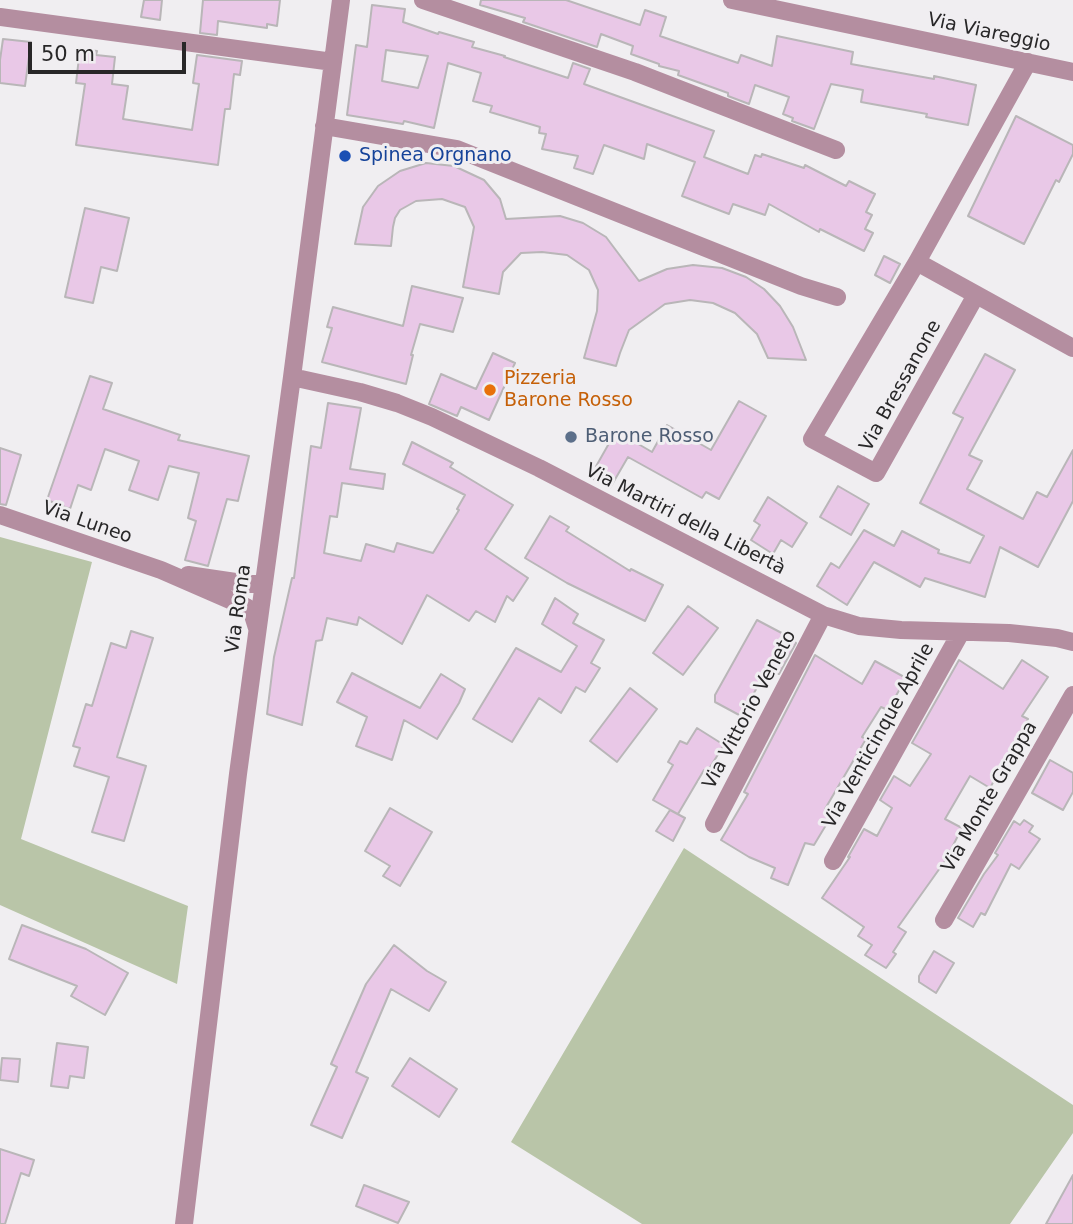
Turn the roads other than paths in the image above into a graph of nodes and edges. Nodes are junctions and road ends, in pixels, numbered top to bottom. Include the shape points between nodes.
1 (341, 0) edge
2 (423, 0) edge
3 (733, 0) edge
4 (0, 18) edge
5 (332, 62) junction
6 (1028, 62) junction
7 (1073, 72) edge
8 (324, 126) junction
9 (836, 150) dead end
10 (917, 262) junction
11 (976, 295) junction
12 (837, 297) dead end
13 (1073, 348) edge
14 (292, 377) junction
15 (0, 515) edge
16 (161, 570) junction
17 (264, 584) junction
18 (823, 615) junction
19 (258, 629) junction
20 (961, 632) junction
21 (1073, 642) edge
22 (1073, 695) edge
23 (714, 824) dead end
24 (833, 861) dead end
25 (944, 920) dead end
26 (184, 1224) edge

1 - 5 street, Via Roma
2 - 9 street via 635,72
3 - 6 street, Via Viareggio
4 - 5 street
5 - 8 street, Via Roma
6 - 7 street, Via Viareggio
6 - 10 street, Via Bressanone
8 - 12 street via 457,149
8 - 14 street, Via Roma
10 - 11 street
10 - 11 street, Via Bressanone via 812,439 876,473
11 - 13 street
14 - 17 street, Via Roma
14 - 18 street, Via Martiri della Libertà via 360,392 432,417
15 - 16 street, Via Luneo
16 - 17 street, Via Luneo
16 - 19 street, Via Luneo via 246,607
17 - 19 street, Via Roma
18 - 20 street, Via Martiri della Libertà via 859,626
18 - 23 street, Via Vittorio Veneto
19 - 26 street, Via Roma
20 - 21 street, Via Martiri della Libertà
20 - 24 street, Via Venticinque Aprile
22 - 25 street, Via Monte Grappa

